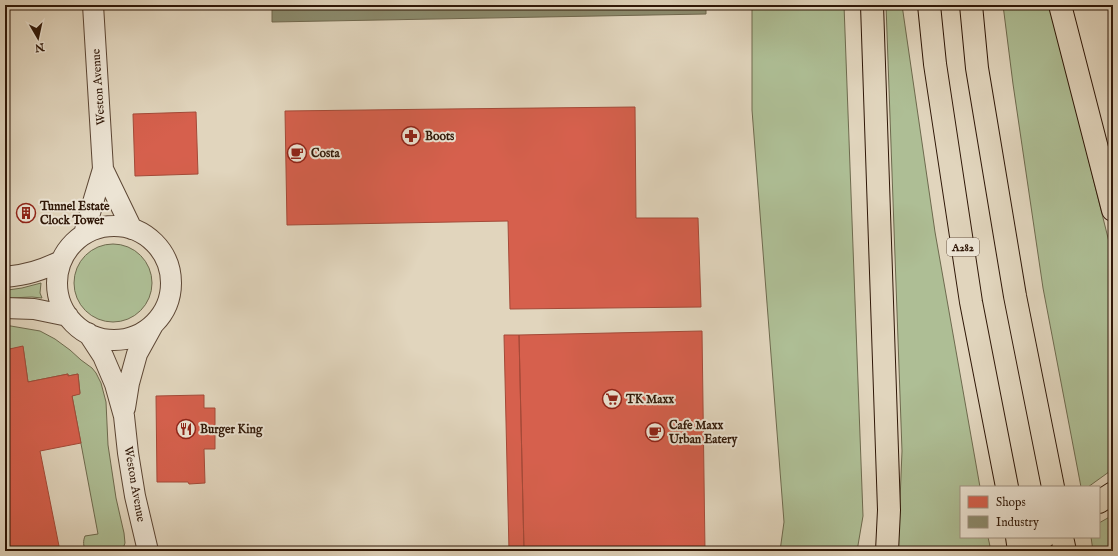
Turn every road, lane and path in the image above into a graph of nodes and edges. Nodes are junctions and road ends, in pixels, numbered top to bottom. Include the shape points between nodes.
1 (93, 5) edge
2 (872, 5) edge
3 (929, 5) edge
4 (971, 5) edge
5 (1060, 5) edge
6 (104, 169) junction
7 (1113, 210) edge
8 (132, 229) junction
9 (84, 234) junction
10 (61, 261) junction
11 (5, 277) edge
12 (5, 308) edge
13 (68, 316) junction
14 (153, 324) junction
15 (88, 333) junction
16 (124, 416) junction
17 (1052, 482) edge
18 (1007, 486) edge
19 (1113, 493) edge
20 (1100, 501) edge
21 (1017, 538) edge
22 (1042, 538) edge
23 (1062, 538) edge
24 (148, 551) edge
25 (887, 551) edge
26 (1020, 551) edge
27 (1065, 551) edge

1 - 6 street, Weston Avenue
2 - 25 main road via 889,510
3 - 18 main road, A282 via 936,72 971,302
4 - 17 main road via 977,68 1015,296
5 - 7 main road
6 - 8 street, Weston Avenue
6 - 9 street, Weston Avenue
8 - 9 street via 106,226
8 - 14 street via 157,245 166,259 170,274 169,298 165,309
9 - 10 street via 69,247
10 - 11 street via 21,276
10 - 13 street via 57,291
12 - 13 street via 34,309
13 - 15 street via 79,328
14 - 15 street via 135,336 118,340
14 - 16 street, Weston Avenue via 137,354
15 - 16 street, Weston Avenue via 103,356 115,384
16 - 24 street, Weston Avenue via 134,489
19 - 20 main road
21 - 26 main road
22 - 26 main road
23 - 27 main road

